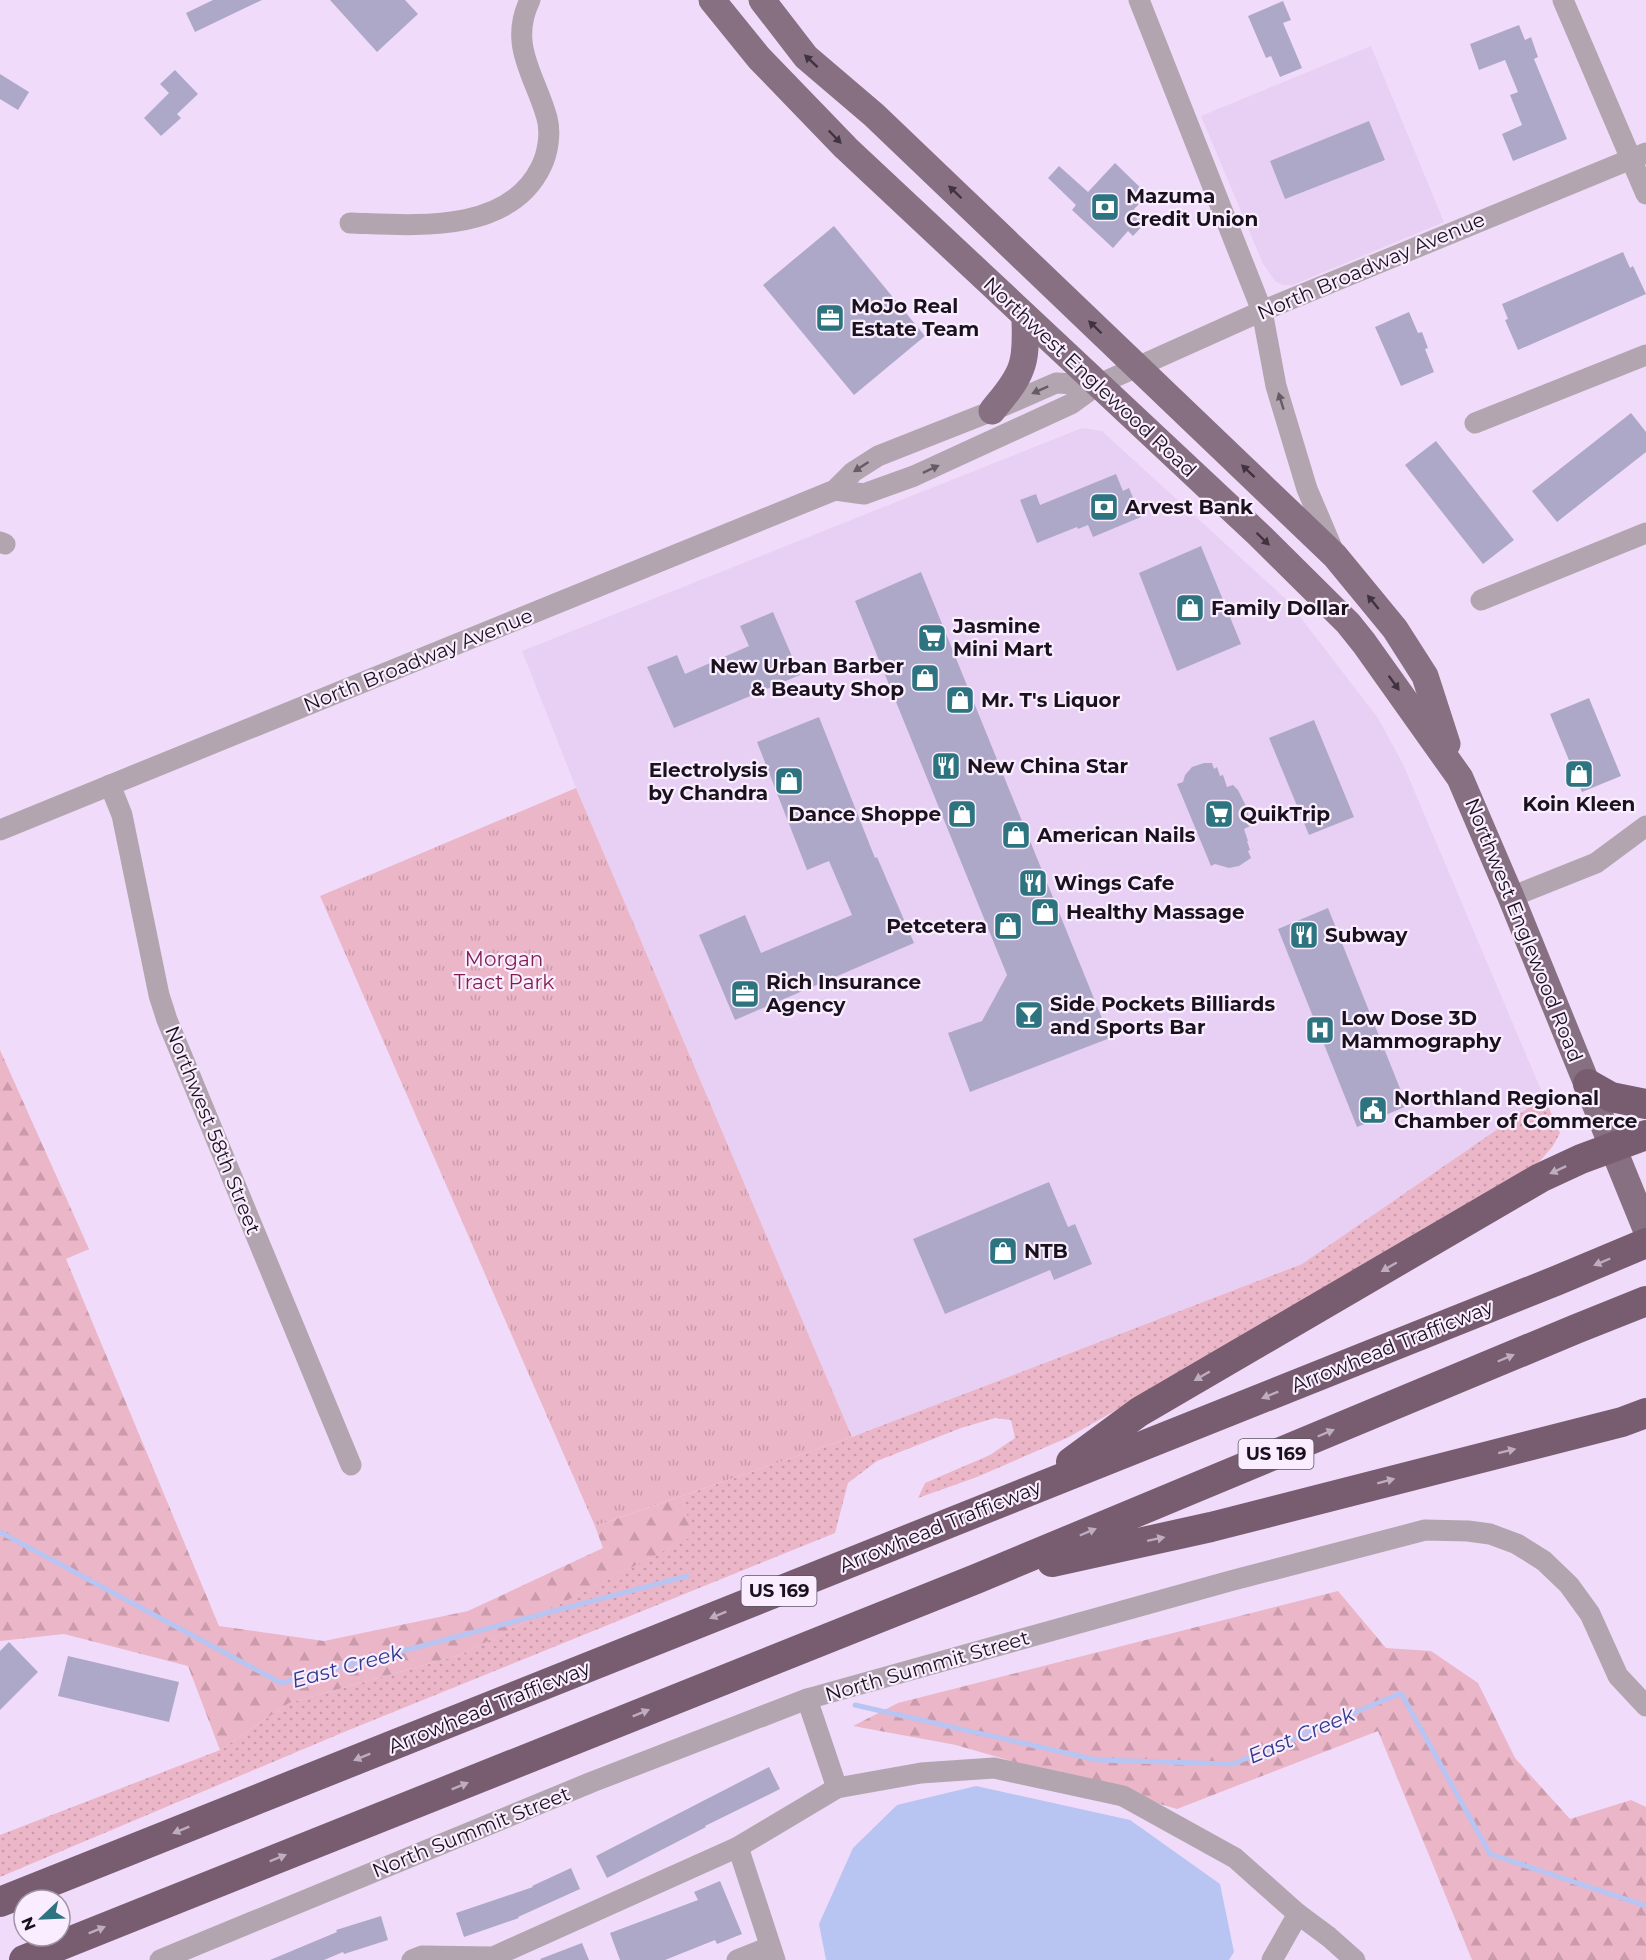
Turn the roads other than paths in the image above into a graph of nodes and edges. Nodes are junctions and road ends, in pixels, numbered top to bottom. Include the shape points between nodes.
1 (530, 0) edge
2 (712, 0) edge
3 (762, 0) edge
4 (1139, 0) edge
5 (1563, 0) edge
6 (1639, 156) edge
7 (1646, 194) edge
8 (350, 223) dead end
9 (1262, 311) junction
10 (1025, 317) junction
11 (1646, 355) edge
12 (1138, 368) junction
13 (1097, 385) junction
14 (992, 411) junction
15 (1475, 423) dead end
16 (835, 490) junction
17 (1646, 533) edge
18 (1335, 555) junction
19 (1480, 600) dead end
20 (1453, 766) junction
21 (110, 785) junction
22 (1646, 826) edge
23 (0, 830) edge
24 (1511, 897) junction
25 (1588, 1084) junction
26 (1646, 1104) edge
27 (1646, 1135) edge
28 (1612, 1148) junction
29 (1646, 1229) edge
30 (1646, 1243) edge
31 (1646, 1301) edge
32 (1638, 1420) edge
33 (351, 1465) dead end
34 (1036, 1488) junction
35 (976, 1579) junction
36 (807, 1699) junction
37 (1646, 1706) edge
38 (837, 1788) junction
39 (738, 1847) junction
40 (0, 1902) edge
41 (1298, 1914) junction
42 (772, 1954) edge
43 (24, 1960) edge
44 (160, 1960) edge
45 (412, 1960) edge
46 (737, 1960) edge
47 (1272, 1960) edge
48 (1355, 1960) edge

1 - 8 street via 521,23 521,43 548,120 549,138 537,176 506,204 463,221 417,225
2 -> 10 main road, Northwest Englewood Road via 759,57 846,148
12 -> 3 main road, Northwest Englewood Road via 874,115 806,57
4 - 9 street
5 - 6 street
6 - 7 street
6 - 9 street, North Broadway Avenue
9 - 12 street, North Broadway Avenue
18 -> 9 street via 1304,477 1276,386
10 - 13 main road, Northwest Englewood Road
10 - 14 main road via 1022,368
11 - 15 street
12 - 13 street, North Broadway Avenue
18 -> 12 main road, Northwest Englewood Road
13 -> 14 street, North Broadway Avenue via 1056,384
16 -> 13 street, North Broadway Avenue via 864,494 914,476 1071,404
13 -> 20 main road, Northwest Englewood Road via 1257,533 1348,624
14 -> 16 street, North Broadway Avenue via 878,456
16 - 21 street, North Broadway Avenue
17 - 19 street
20 -> 18 main road, Northwest Englewood Road via 1425,676 1395,629
20 - 24 main road, Northwest Englewood Road
21 - 23 street, North Broadway Avenue
21 - 33 street, Northwest 58th Street via 122,815 167,1020
22 - 24 street via 1596,863
24 - 25 main road, Northwest Englewood Road
25 - 26 highway via 1611,1097
25 - 28 main road, Northwest Englewood Road
27 - 28 highway
28 - 29 main road, Northwest Englewood Road
28 -> 34 highway via 1540,1178 1139,1412
30 -> 34 highway, Arrowhead Trafficway / US 169
35 -> 31 highway, US 169
35 -> 32 highway via 1211,1527
34 -> 40 highway, Arrowhead Trafficway / US 169
43 -> 35 highway, US 169
36 - 37 street, North Summit Street via 1425,1530 1490,1534 1517,1544 1544,1561 1569,1585 1590,1614 1618,1676
36 - 38 street
36 - 44 street, North Summit Street via 592,1782
38 - 39 street
38 - 41 street via 921,1773 994,1768 1123,1796 1235,1858
39 - 42 street
39 - 45 street via 493,1957 422,1956
41 - 47 street
41 - 48 street
42 - 46 street

